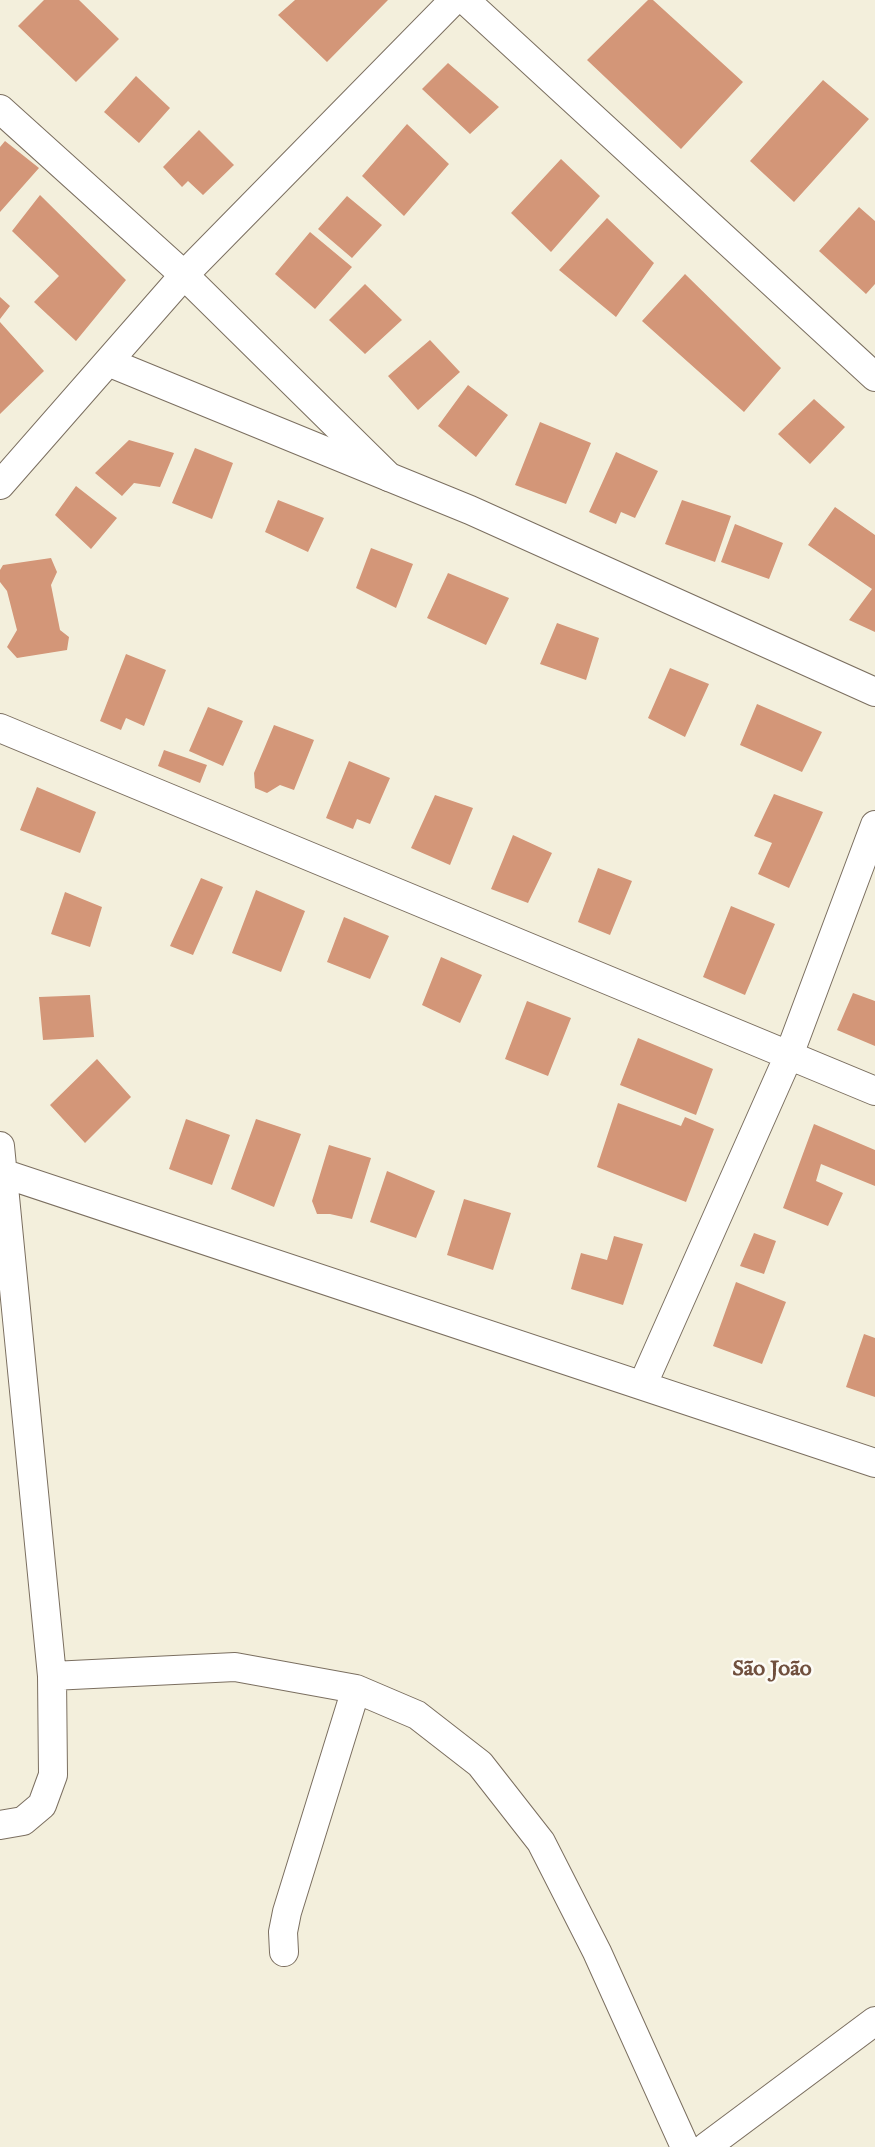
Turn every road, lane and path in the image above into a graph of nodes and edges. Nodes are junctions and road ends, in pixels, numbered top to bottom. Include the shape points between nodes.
1 (454, 0) edge
2 (464, 0) edge
3 (0, 109) edge
4 (184, 276) junction
5 (108, 362) junction
6 (875, 377) edge
7 (389, 477) junction
8 (0, 485) edge
9 (875, 692) edge
10 (0, 728) edge
11 (875, 825) edge
12 (789, 1055) junction
13 (875, 1092) edge
14 (0, 1146) edge
15 (2, 1173) junction
16 (643, 1384) junction
17 (875, 1463) edge
18 (52, 1676) junction
19 (356, 1689) junction
20 (0, 1825) edge
21 (284, 1952) dead end
22 (875, 2021) edge
23 (685, 2147) edge
24 (706, 2147) edge

1 - 4 street
2 - 6 street
3 - 4 street
4 - 5 street
4 - 7 street
5 - 7 street
5 - 8 street
7 - 9 street via 470,510
10 - 12 street
11 - 12 street
12 - 13 street
12 - 16 street
14 - 15 street
15 - 16 street
15 - 18 street
16 - 17 street
18 - 19 street via 235,1667
18 - 20 street via 52,1775 45,1798 42,1805 22,1821
19 - 21 street via 287,1912
19 - 23 street via 417,1715 480,1764 541,1842 597,1952
22 - 24 street

